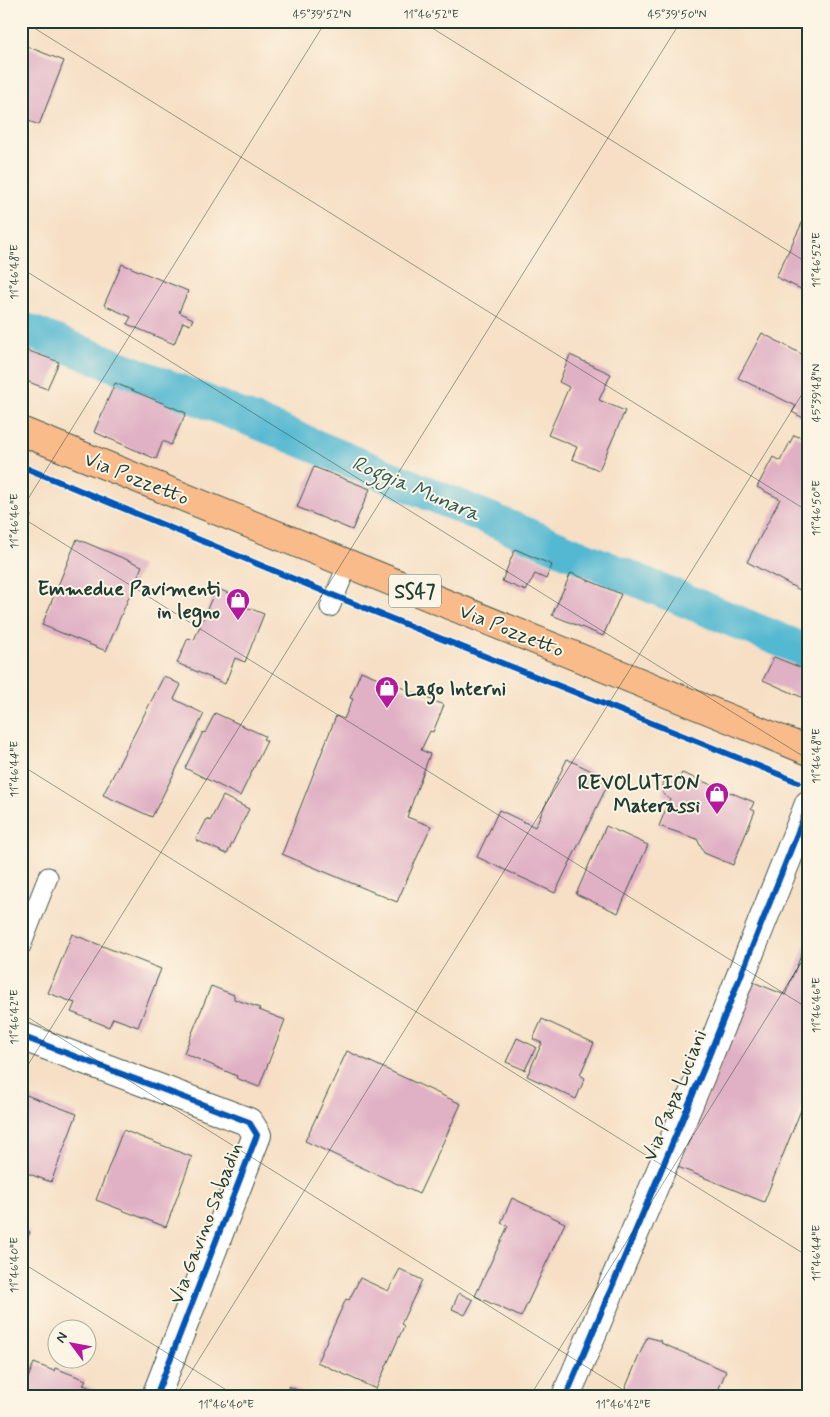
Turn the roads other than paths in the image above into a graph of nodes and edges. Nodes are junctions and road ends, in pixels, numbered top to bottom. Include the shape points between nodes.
1 (21, 431) edge
2 (348, 564) junction
3 (330, 607) dead end
4 (809, 751) edge
5 (809, 804) edge
6 (48, 877) dead end
7 (21, 946) edge
8 (21, 1036) edge
9 (156, 1396) edge
10 (566, 1396) edge

1 - 2 main road, Via Pozzetto / SS47
2 - 3 lane
2 - 4 main road, Via Pozzetto / SS47
5 - 10 street, Via Papa Luciani via 704,1068
6 - 7 lane
8 - 9 street, Via Gavino Sabadin via 249,1122 257,1135

